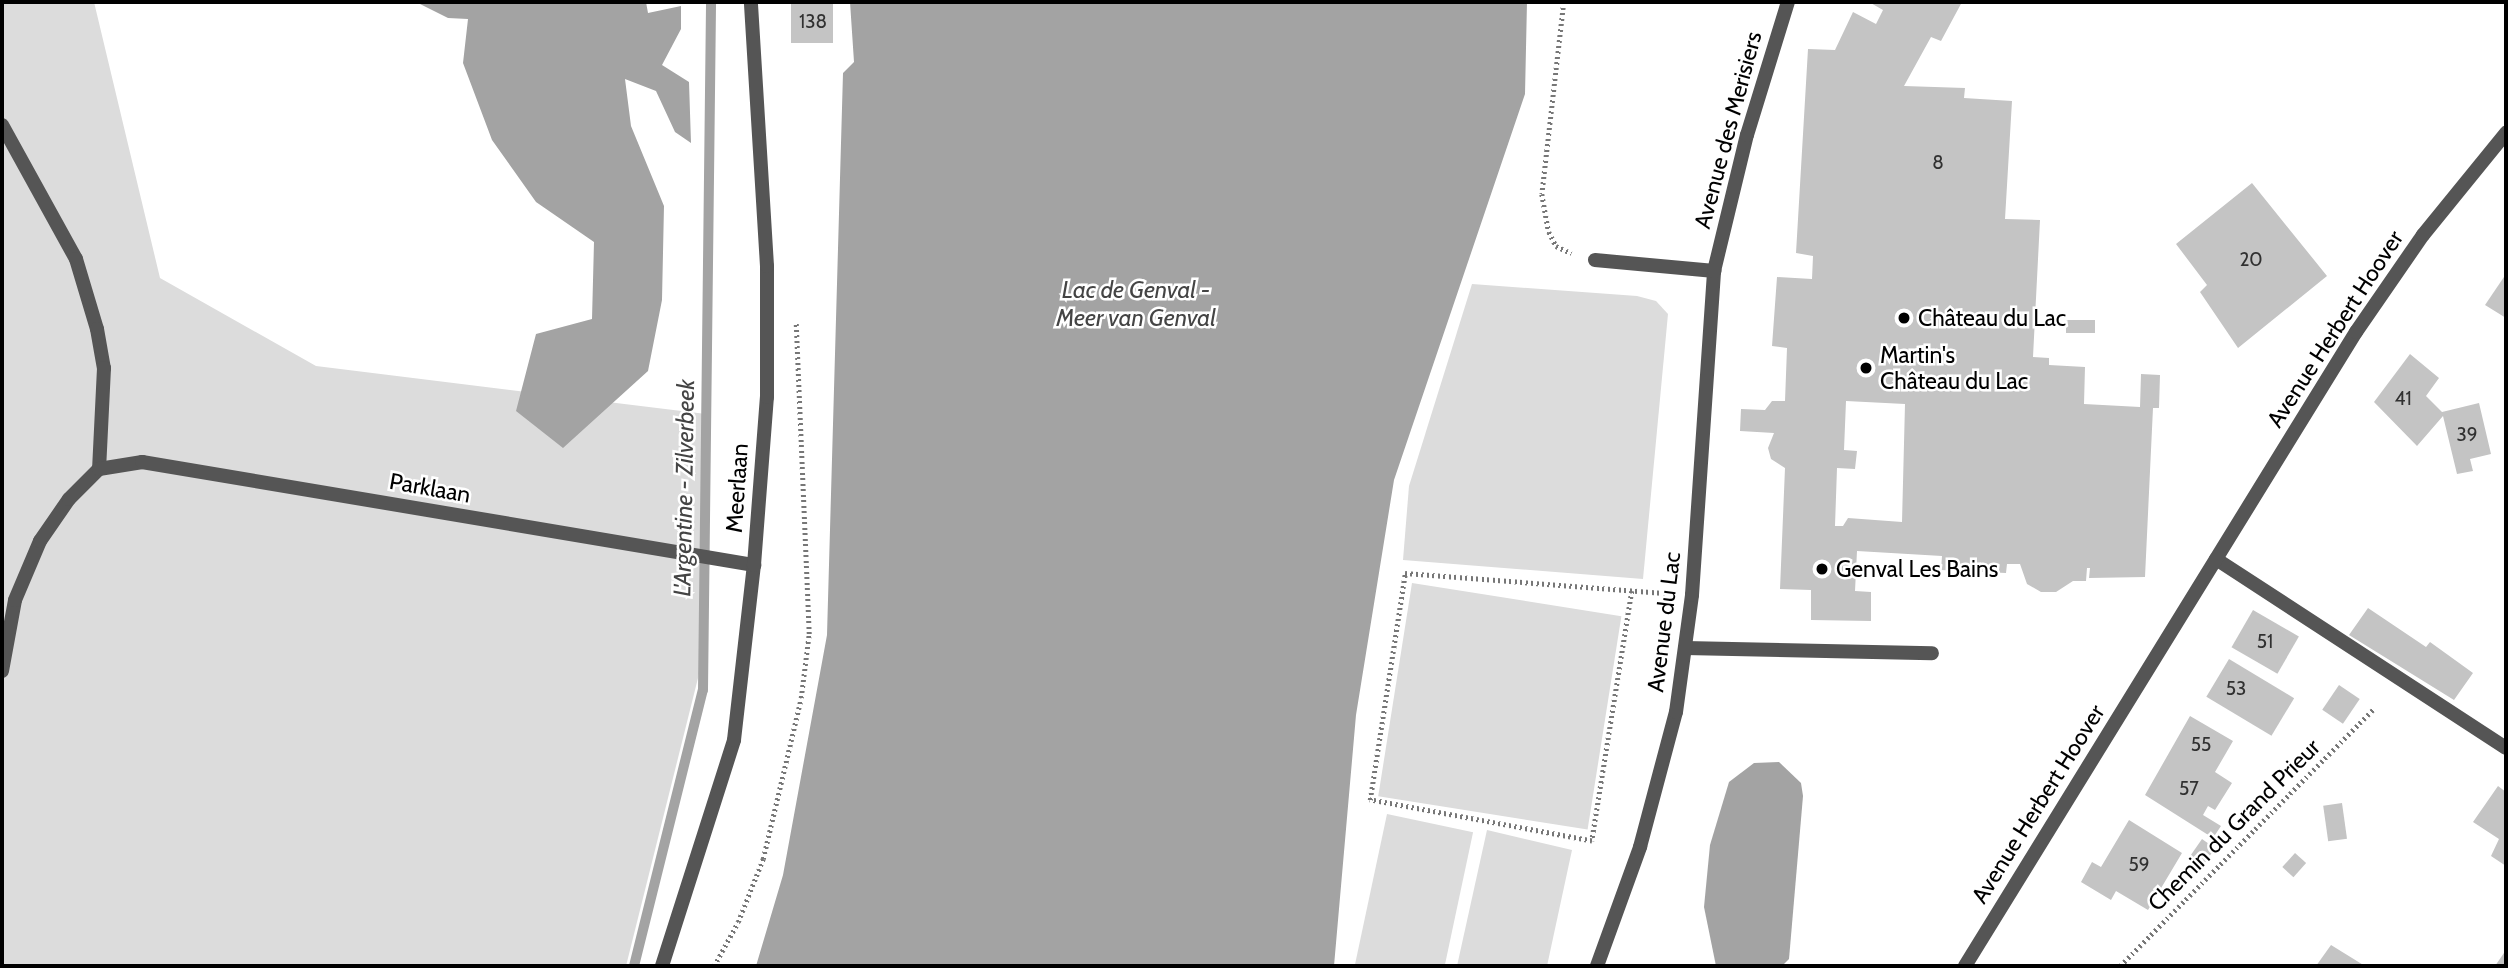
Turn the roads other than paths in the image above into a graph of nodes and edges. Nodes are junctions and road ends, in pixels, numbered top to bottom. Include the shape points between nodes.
1 (751, 2) edge
2 (1788, 2) edge
3 (2, 125) edge
4 (2506, 133) edge
5 (1595, 260) road end
6 (1714, 271) junction
7 (99, 469) junction
8 (2216, 559) junction
9 (754, 565) junction
10 (1685, 648) junction
11 (1932, 653) dead end
12 (2, 671) edge
13 (2506, 748) edge
14 (662, 966) edge
15 (1597, 966) edge
16 (1965, 966) edge

1 - 9 street, Meerlaan via 767,266 767,397
2 - 6 street, Avenue des Merisiers via 1747,135
3 - 7 street via 76,259 97,329 104,368
4 - 8 street, Avenue Herbert Hoover via 2423,235 2364,321
5 - 6 street
6 - 10 street, Avenue du Lac
7 - 9 street, Parklaan via 142,461
7 - 12 street via 69,499 40,541 15,600
8 - 13 street
8 - 16 street, Avenue Herbert Hoover
9 - 14 street, Meerlaan via 734,740
10 - 11 street
10 - 15 street, Avenue du Lac via 1676,712 1640,847

